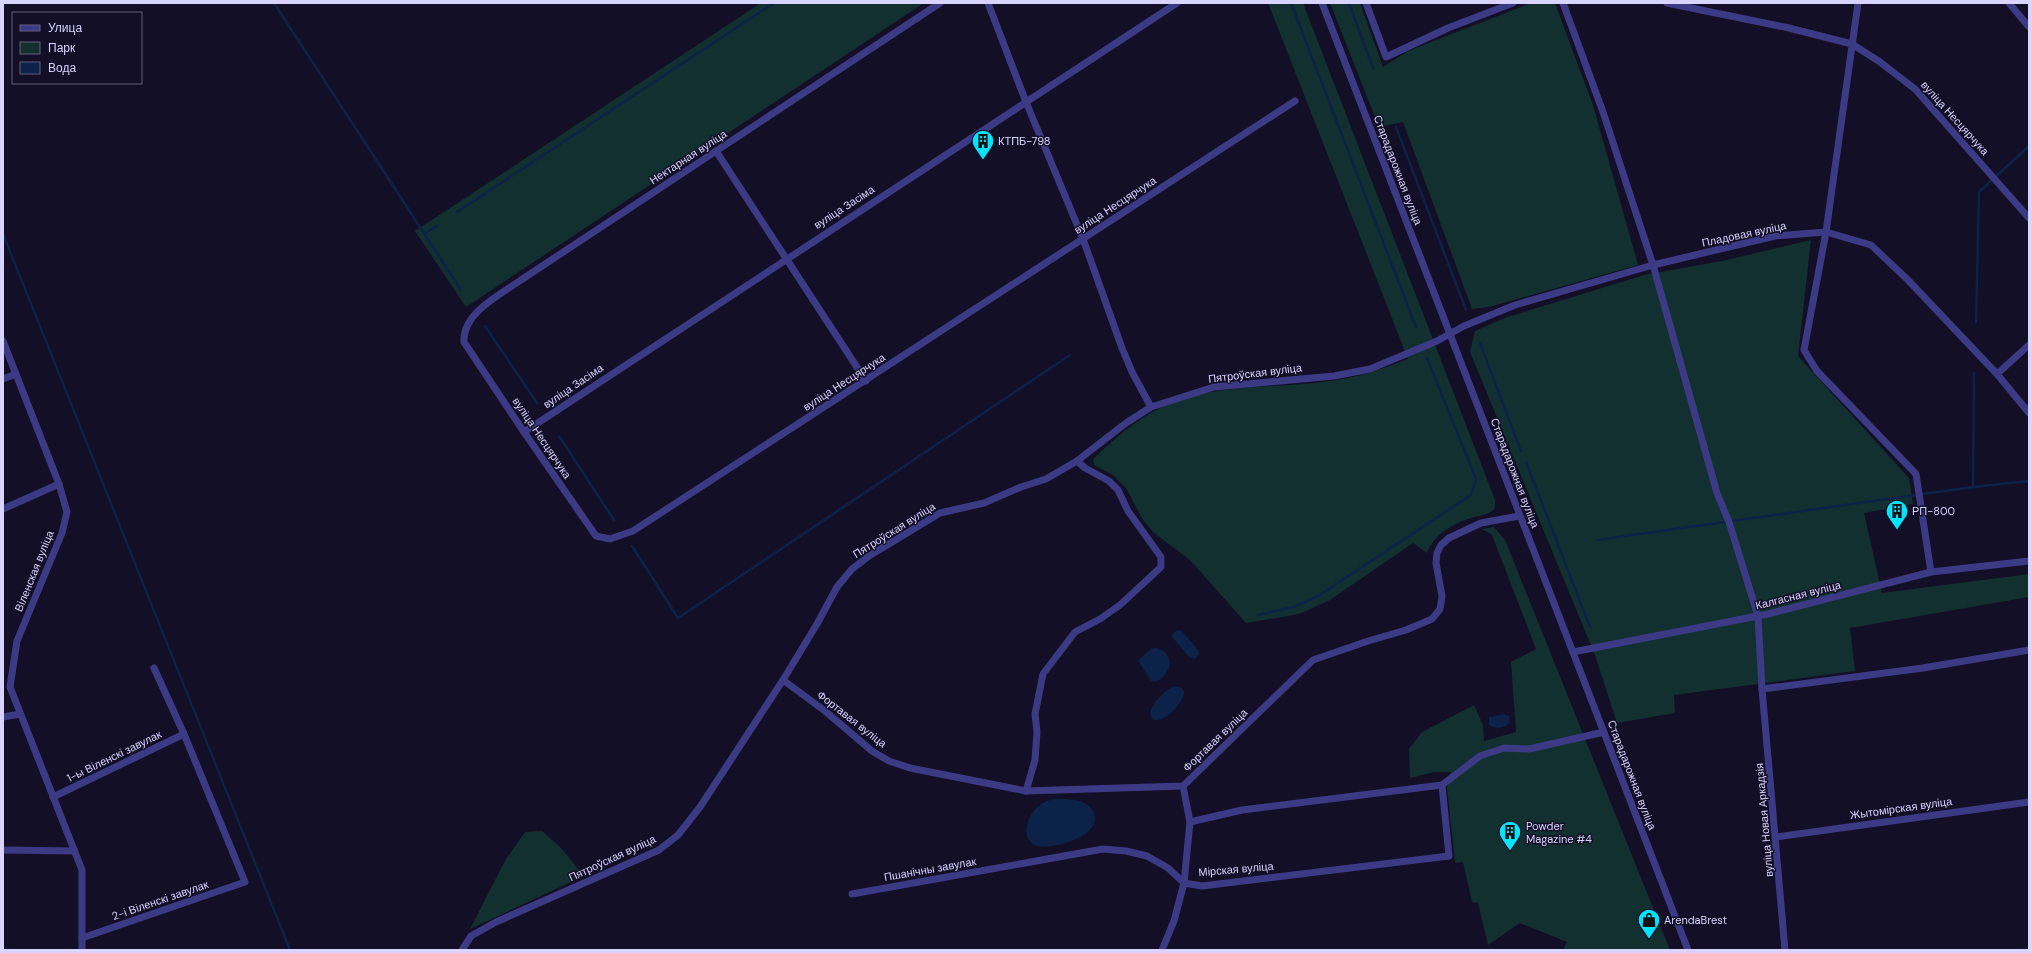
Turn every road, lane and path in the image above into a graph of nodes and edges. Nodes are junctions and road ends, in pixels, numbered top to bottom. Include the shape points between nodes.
1 (940, 3) edge
2 (988, 3) edge
3 (1176, 3) edge
4 (1322, 3) edge
5 (1366, 3) edge
6 (1513, 3) edge
7 (1563, 3) edge
8 (1667, 3) edge
9 (1858, 3) edge
10 (2009, 3) edge
11 (2029, 27) edge
12 (1852, 44) junction
13 (1295, 100) dead end
14 (1026, 102) junction
15 (716, 151) junction
16 (2029, 218) edge
17 (1826, 232) junction
18 (1084, 239) junction
19 (786, 258) junction
20 (1653, 265) junction
21 (1450, 334) junction
22 (3, 341) edge
23 (464, 342) joint
24 (2029, 345) edge
25 (16, 374) junction
26 (1997, 374) junction
27 (3, 379) edge
28 (866, 381) junction
29 (1151, 407) junction
30 (2029, 413) edge
31 (524, 432) junction
32 (1077, 461) junction
33 (59, 484) junction
34 (3, 510) edge
35 (1519, 516) junction
36 (2029, 561) edge
37 (1931, 572) junction
38 (1758, 616) junction
39 (2029, 650) edge
40 (1573, 652) junction
41 (154, 668) dead end
42 (783, 680) junction
43 (1762, 689) junction
44 (20, 714) junction
45 (3, 717) edge
46 (1604, 732) junction
47 (184, 734) junction
48 (1442, 785) junction
49 (1183, 786) junction
50 (1026, 791) junction
51 (53, 797) junction
52 (2029, 802) edge
53 (1190, 822) junction
54 (1776, 837) junction
55 (3, 850) edge
56 (74, 851) junction
57 (1012, 866) joint
58 (1184, 883) junction
59 (852, 894) dead end
60 (82, 938) junction
61 (82, 950) edge
62 (462, 950) edge
63 (1162, 950) edge
64 (1688, 950) edge
65 (1786, 950) edge

1 - 15 street, Нектарная вуліца
2 - 14 street
3 - 14 street, вуліца Засіма
4 - 21 street, Старадарожная вуліца
5 - 6 street via 1386,57 1448,28
7 - 20 street, вуліца Новая Аркадзія
8 - 12 street, вуліца Несцярчука
9 - 12 street
10 - 11 street
12 - 16 street, вуліца Несцярчука via 1915,89
12 - 17 street
13 - 18 street, вуліца Несцярчука
14 - 18 street
14 - 19 street, вуліца Засіма
15 - 19 street
15 - 23 street, Нектарная вуліца via 492,300 472,320 466,330
17 - 20 street, Пладовая вуліца via 1775,236
17 - 26 street, Пладовая вуліца via 1871,245
17 - 37 street via 1804,350 1817,371 1916,474
18 - 28 street, вуліца Несцярчука
18 - 29 street via 1122,348
19 - 28 street
19 - 31 street, вуліца Засіма
20 - 21 street, Пладовая вуліца via 1516,305
20 - 38 street, вуліца Новая Аркадзія via 1717,493 1729,522
21 - 29 street, Пятроўская вуліца via 1370,369 1334,376 1214,387
21 - 35 street, Старадарожная вуліца
22 - 25 street, Віленская вуліца
23 - 31 street, вуліца Несцярчука
24 - 26 street
25 - 27 street
25 - 33 street, Віленская вуліца
26 - 30 street, Пладовая вуліца
28 - 31 street, вуліца Несцярчука via 633,531 610,539 596,536
29 - 32 street, Пятроўская вуліца
32 - 42 street, Пятроўская вуліца via 1046,479 984,503 940,513 869,556 852,569 837,587
32 - 50 street via 1109,481 1118,490 1128,511 1161,557 1161,567 1120,605 1075,632 1043,674 1035,714 1035,760
33 - 34 street
33 - 44 street, Віленская вуліца via 67,512 62,533 18,641 15,656 10,687
35 - 40 street, Старадарожная вуліца
35 - 49 street, Фортавая вуліца via 1481,523 1449,538 1437,553 1436,563 1442,596 1440,609 1432,619 1313,660
36 - 37 street, Калгасная вуліца
37 - 38 street, Калгасная вуліца
38 - 40 street, Калгасная вуліца
38 - 43 street, вуліца Новая Аркадзія
39 - 43 street via 1923,668
40 - 46 street, Старадарожная вуліца
41 - 47 street
42 - 50 street, Фортавая вуліца via 872,751 889,760 910,768
42 - 62 street, Пятроўская вуліца via 726,770 678,835 659,850 496,922 471,936
43 - 54 street, вуліца Новая Аркадзія
44 - 45 street
44 - 51 street, Віленская вуліца
46 - 48 street via 1529,749 1504,748 1480,756
46 - 64 street, Старадарожная вуліца
47 - 51 street, 1-ы Віленскі завулак
47 - 60 street, 2-і Віленскі завулак via 245,882
48 - 53 street via 1242,810
48 - 58 street, Мірская вуліца via 1449,856 1202,886
49 - 50 street, Фортавая вуліца
49 - 53 street
51 - 56 street, Віленская вуліца
52 - 54 street, Жытомірская вуліца
53 - 58 street
54 - 65 street, вуліца Новая Аркадзія
55 - 56 street
56 - 60 street, Віленская вуліца via 82,870
57 - 58 street, Мірская вуліца via 1103,849 1126,851 1152,859 1168,868
57 - 59 street, Пшанічны завулак
58 - 63 street via 1174,921
60 - 61 street, Віленская вуліца

